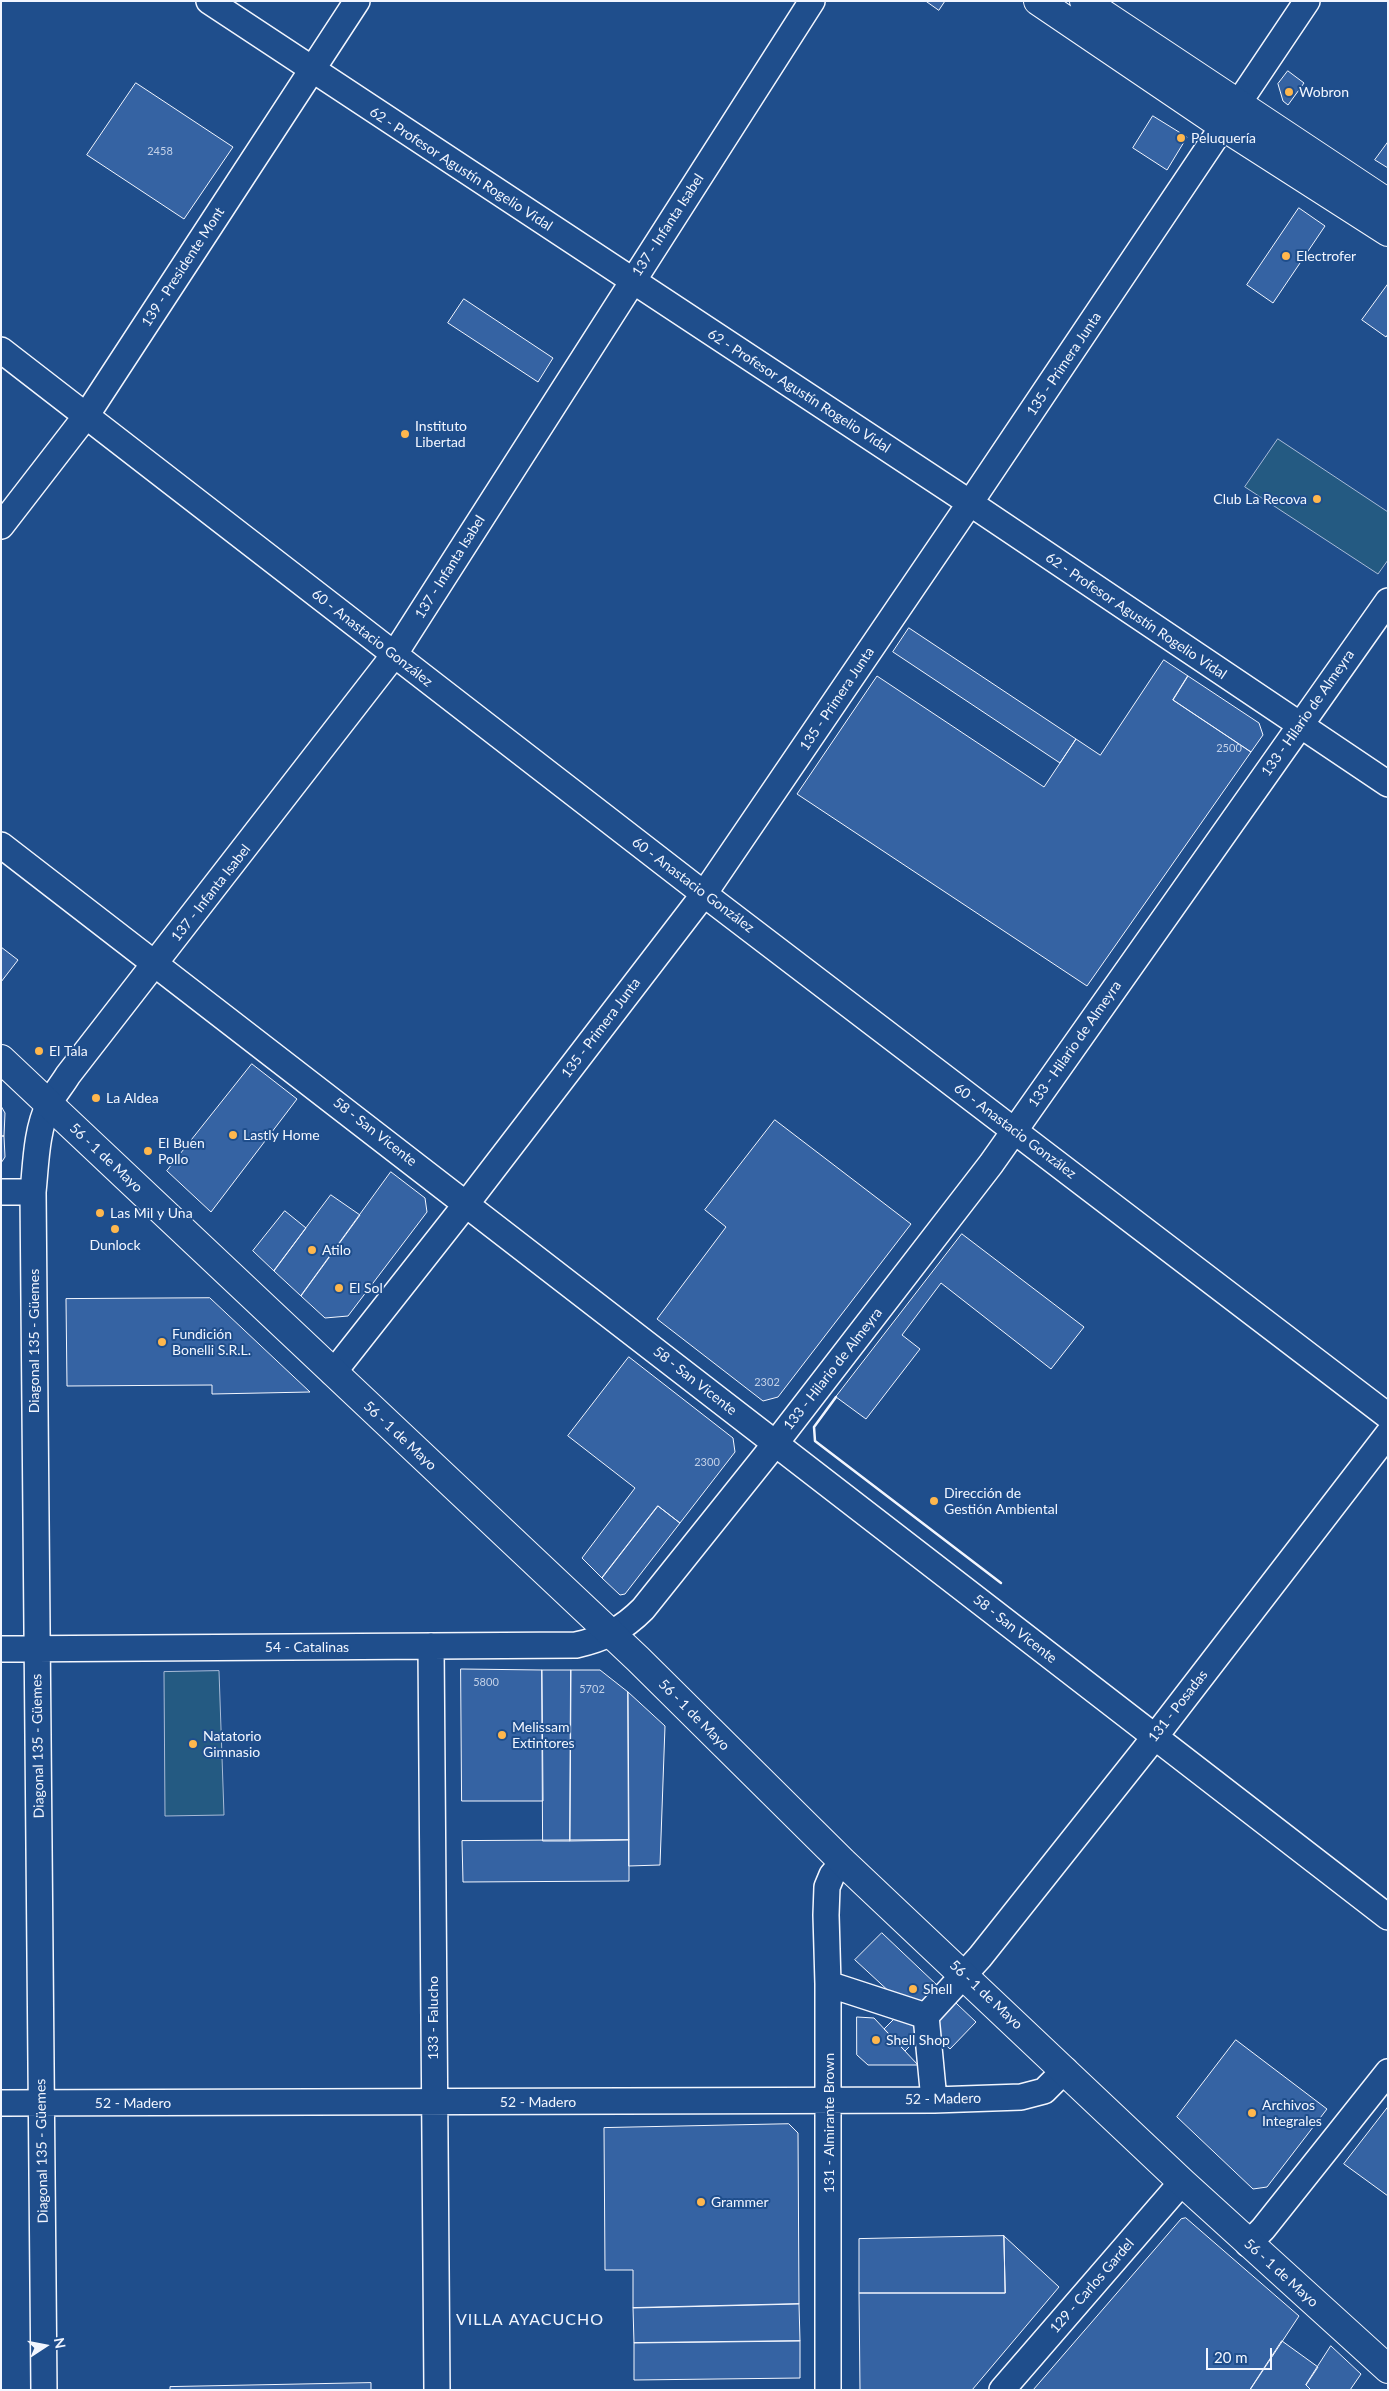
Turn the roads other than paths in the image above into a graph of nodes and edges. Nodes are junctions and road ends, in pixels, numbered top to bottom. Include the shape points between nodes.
1 (209, 1) edge
2 (356, 1) edge
3 (812, 1) edge
4 (1038, 1) edge
5 (1084, 1) edge
6 (1307, 1) edge
7 (311, 70) junction
8 (1238, 104) junction
9 (1224, 127) junction
10 (1388, 203) edge
11 (1388, 232) edge
12 (632, 281) junction
13 (1, 350) edge
14 (86, 416) junction
15 (970, 503) junction
16 (1, 526) edge
17 (1388, 601) edge
18 (394, 655) junction
19 (1300, 726) junction
20 (1388, 784) edge
21 (1, 845) edge
22 (704, 894) junction
23 (156, 964) junction
24 (1, 1059) edge
25 (49, 1104) junction
26 (1014, 1130) junction
27 (1, 1192) edge
28 (33, 1192) junction
29 (467, 1203) junction
30 (333, 1373) junction
31 (1388, 1416) edge
32 (1388, 1434) edge
33 (775, 1444) junction
34 (611, 1635) junction
35 (431, 1646) junction
36 (1, 1649) edge
37 (37, 1649) junction
38 (1154, 1738) junction
39 (843, 1862) junction
40 (1388, 1917) edge
41 (964, 1973) junction
42 (828, 1984) junction
43 (926, 2016) junction
44 (1065, 2070) junction
45 (1388, 2072) edge
46 (829, 2100) junction
47 (934, 2100) junction
48 (1, 2103) edge
49 (42, 2103) junction
50 (434, 2103) junction
51 (1182, 2182) junction
52 (1248, 2244) junction
53 (1388, 2369) edge
54 (44, 2390) edge
55 (437, 2390) edge
56 (828, 2390) edge
57 (1002, 2390) edge

1 - 7 street, 62 - Profesor Agustín Rogelio Vidal
2 - 7 street, 139 - Presidente Mont
3 - 12 street, 137 - Infanta Isabel
4 - 9 main road
5 - 8 main road
6 - 8 street, 135 - Primera Junta
7 - 12 street, 62 - Profesor Agustín Rogelio Vidal
7 - 14 street, 139 - Presidente Mont
8 - 9 street, 135 - Primera Junta
8 - 10 main road
9 - 11 main road
9 - 15 street, 135 - Primera Junta
12 - 15 street, 62 - Profesor Agustín Rogelio Vidal
12 - 18 street, 137 - Infanta Isabel
13 - 14 street, 60 - Anastacio González
14 - 16 street, 139 - Presidente Mont
14 - 18 street, 60 - Anastacio González
15 - 19 street, 62 - Profesor Agustín Rogelio Vidal
15 - 22 street, 135 - Primera Junta
17 - 19 street, 133 - Hilario de Almeyra
18 - 22 street, 60 - Anastacio González
18 - 23 street, 137 - Infanta Isabel
19 - 20 street, 62 - Profesor Agustín Rogelio Vidal
19 - 26 street, 133 - Hilario de Almeyra
21 - 23 street, 58 - San Vicente
22 - 26 street, 60 - Anastacio González
22 - 29 street, 135 - Primera Junta
23 - 25 street, 137 - Infanta Isabel
23 - 29 street, 58 - San Vicente
24 - 25 main road, 56 - 1 de Mayo
25 - 28 street, Diagonal 135 - Güemes via 37,1148
25 - 30 main road, 56 - 1 de Mayo
26 - 31 street, 60 - Anastacio González
26 - 33 street, 133 - Hilario de Almeyra
27 - 28 street
28 - 37 street, Diagonal 135 - Güemes
29 - 30 street, 135 - Primera Junta
29 - 33 street, 58 - San Vicente
30 - 34 main road, 56 - 1 de Mayo
32 - 38 street, 131 - Posadas
33 - 34 street, 133 - Hilario de Almeyra via 643,1610 628,1625
33 - 38 street, 58 - San Vicente
34 - 35 street, 54 - Catalinas via 576,1645
34 - 39 main road, 56 - 1 de Mayo
35 - 37 street, 54 - Catalinas
35 - 50 street, 133 - Falucho
36 - 37 street, 54 - Catalinas
37 - 49 street, Diagonal 135 - Güemes
38 - 40 street, 58 - San Vicente
38 - 41 street, 131 - Posadas
39 - 41 main road, 56 - 1 de Mayo
39 - 42 street, 131 - Almirante Brown via 827,1887
41 - 43 street, 131 - Posadas
41 - 44 main road, 56 - 1 de Mayo
42 - 43 street
42 - 46 street, 131 - Almirante Brown
43 - 47 street
44 - 47 street, 52 - Madero via 1044,2091 1021,2097
44 - 51 main road, 56 - 1 de Mayo
45 - 52 street
46 - 47 street, 52 - Madero
46 - 50 street, 52 - Madero
46 - 56 street, 131 - Almirante Brown
48 - 49 street, 52 - Madero
49 - 50 street, 52 - Madero
49 - 54 street, Diagonal 135 - Güemes
50 - 55 street, 133 - Falucho
51 - 52 main road, 56 - 1 de Mayo
51 - 57 street, 129 - Carlos Gardel
52 - 53 main road, 56 - 1 de Mayo

